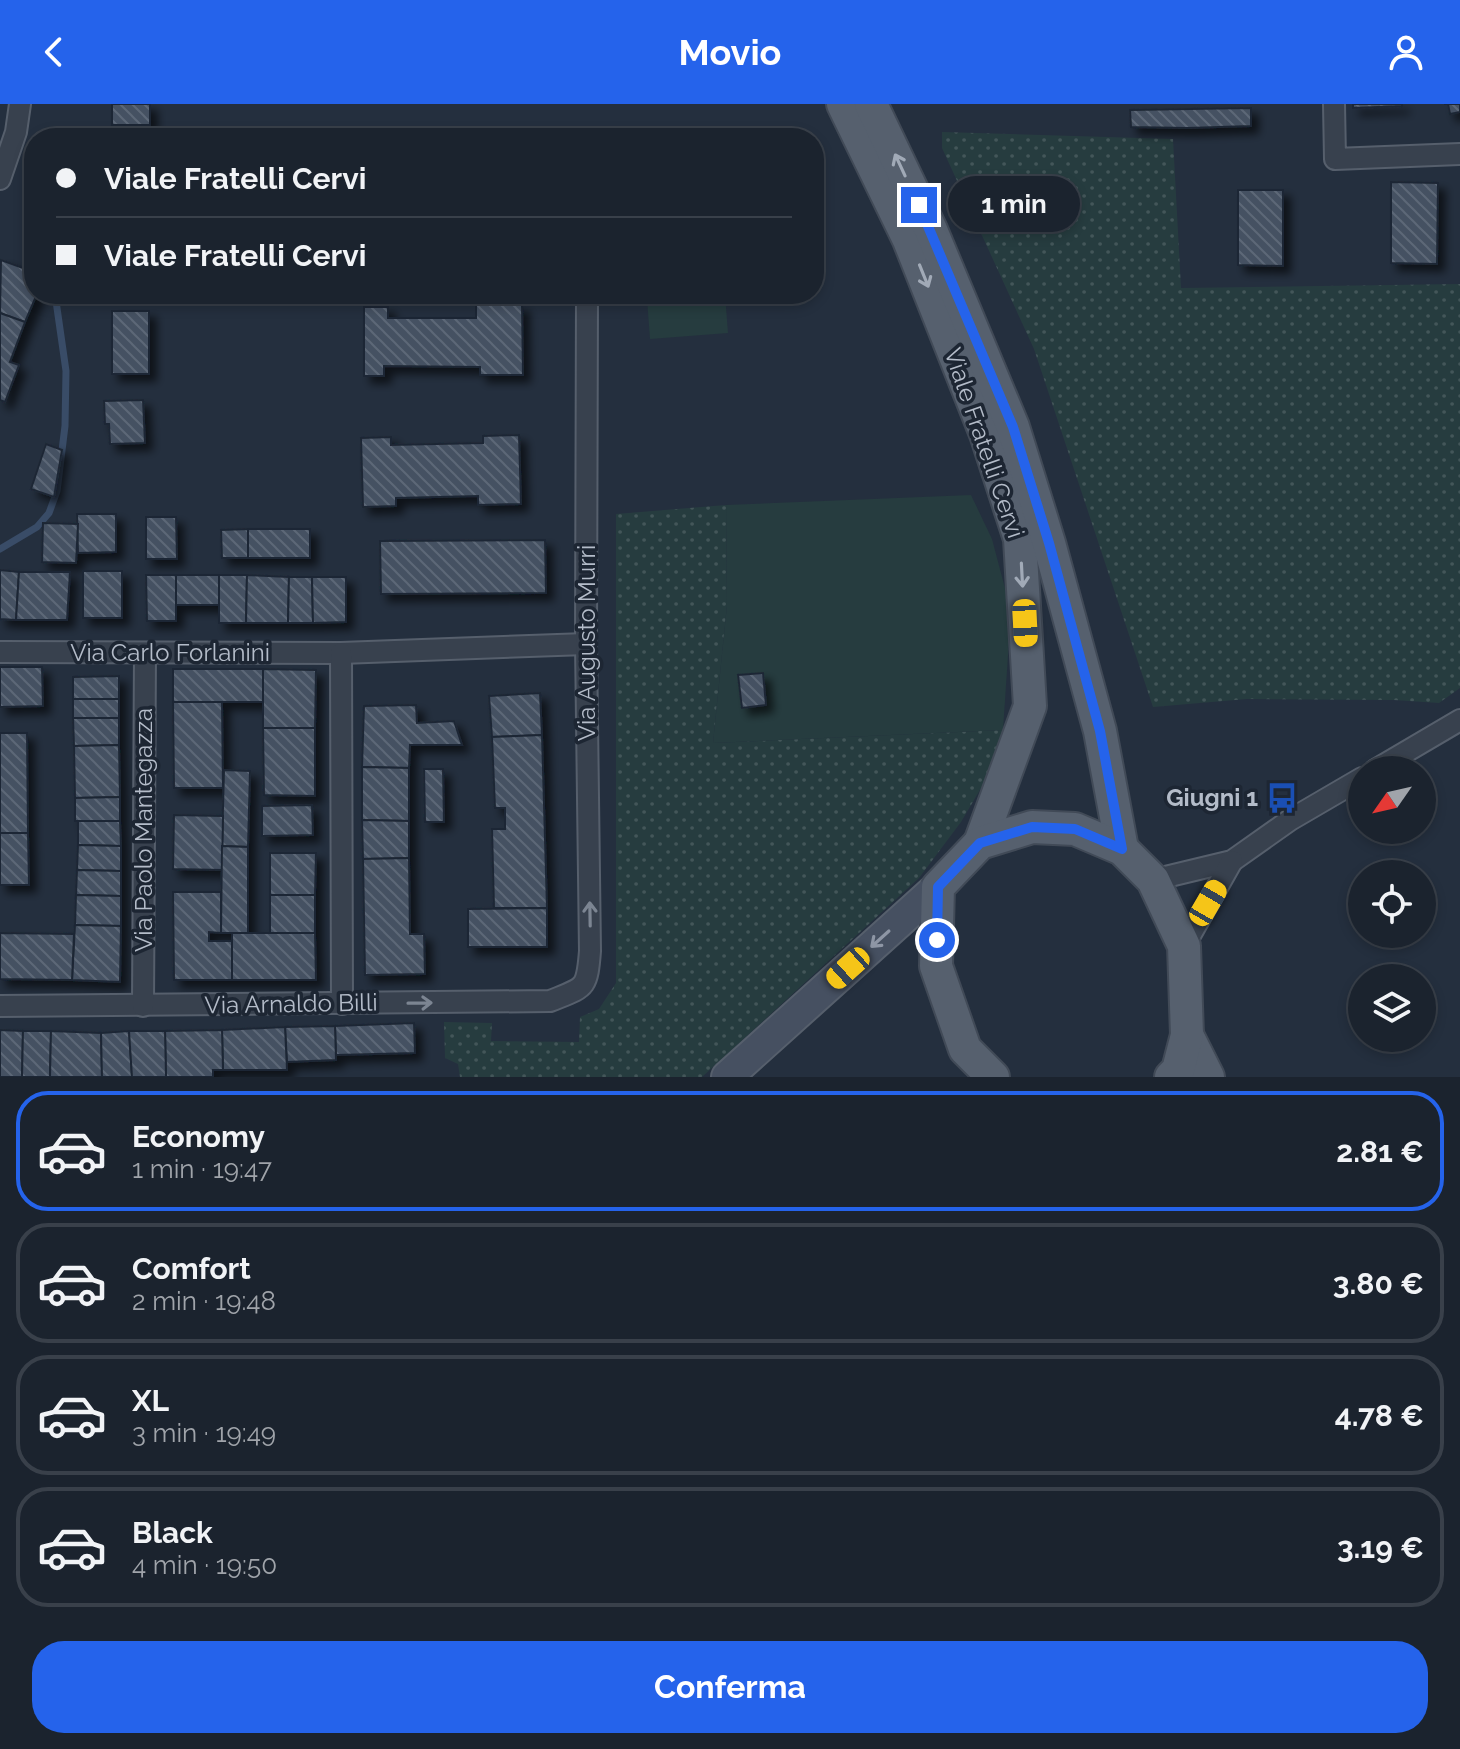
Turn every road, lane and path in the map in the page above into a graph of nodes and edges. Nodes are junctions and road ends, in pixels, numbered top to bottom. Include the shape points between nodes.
1 (20, 104) edge
2 (843, 104) edge
3 (871, 104) edge
4 (1334, 104) edge
5 (16, 132) junction
6 (24, 137) edge
7 (1460, 154) edge
8 (0, 179) edge
9 (587, 304) edge
10 (586, 644) junction
11 (0, 652) edge
12 (145, 653) junction
13 (341, 653) junction
14 (1460, 720) edge
15 (1399, 756) edge
16 (1348, 786) edge
17 (980, 843) junction
18 (1122, 849) junction
19 (1232, 861) junction
20 (1153, 880) junction
21 (938, 887) junction
22 (1184, 946) junction
23 (580, 989) joint
24 (342, 1004) junction
25 (0, 1006) edge
26 (143, 1006) junction
27 (1187, 1035) junction
28 (727, 1077) edge
29 (993, 1077) edge
30 (1171, 1077) edge
31 (1208, 1077) edge

1 - 5 street
2 -> 17 main road, Viale Fratelli Cervi via 915,254 986,434 1020,539 1030,706
18 -> 3 main road, Viale Fratelli Cervi via 1100,731 1013,427 931,230
4 - 7 street via 1335,159
5 - 6 street
5 - 8 street
9 - 10 street, Via Augusto Murri
10 - 13 street, Via Carlo Forlanini
23 -> 10 street, Via Augusto Murri via 588,979 590,951
11 - 12 street, Via Carlo Forlanini
12 - 13 street, Via Carlo Forlanini
12 - 26 street, Via Paolo Mantegazza
13 - 24 street
14 - 15 street
16 - 19 street
17 - 18 main road, Viale Fratelli Cervi via 1032,827 1075,829
17 - 21 main road, Viale Fratelli Cervi
18 - 20 main road, Viale Fratelli Cervi
19 - 20 street
19 - 22 street
20 - 22 main road, Viale Fratelli Cervi
21 -> 28 street
21 - 29 main road via 936,966 965,1049
22 - 27 main road, Viale Fratelli Cervi
24 -> 23 street, Via Arnaldo Billi via 550,1001
24 - 26 street, Via Arnaldo Billi
25 - 26 street, Via Arnaldo Billi
27 - 30 main road, Viale Fratelli Cervi via 1178,1070
27 - 31 main road, Viale Fratelli Cervi

